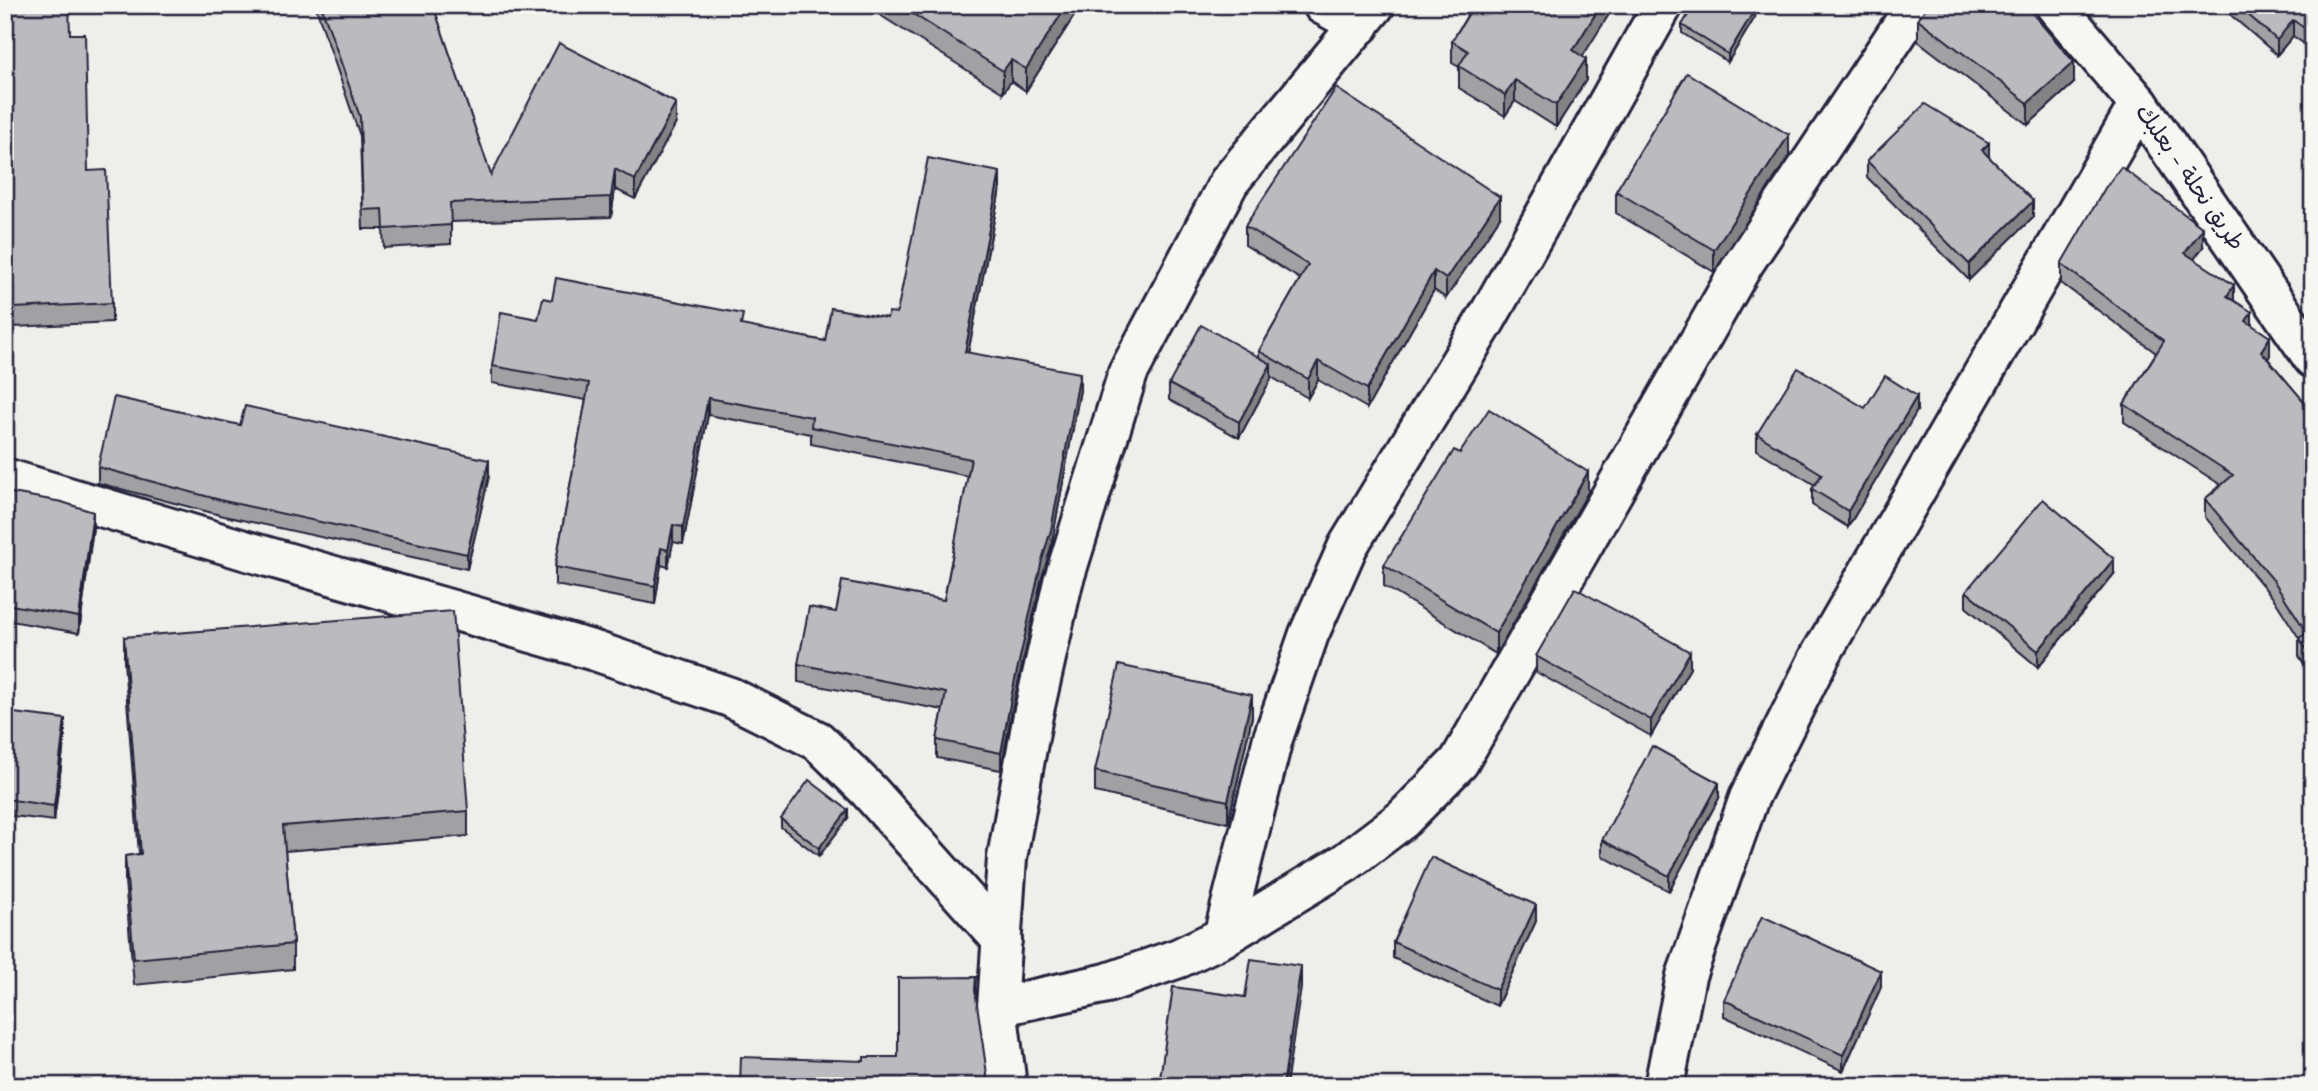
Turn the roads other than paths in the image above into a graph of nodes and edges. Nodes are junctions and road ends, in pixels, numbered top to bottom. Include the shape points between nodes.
1 (1323, 5) edge
2 (1663, 5) edge
3 (1916, 5) edge
4 (2055, 5) edge
5 (1368, 15) edge
6 (2139, 104) junction
7 (2313, 358) edge
8 (5, 478) edge
9 (1223, 937) junction
10 (1002, 940) junction
11 (997, 1007) junction
12 (1007, 1086) edge
13 (1664, 1086) edge

1 - 5 street
2 - 9 street via 1487,318 1348,546 1309,634 1273,738
3 - 9 street via 1744,263 1459,762 1403,819 1345,863
4 - 6 street, طريق نحلة - بعلبك
5 - 10 street via 1229,182 1128,373 1063,582 1033,715 1007,858
6 - 7 street, طريق نحلة - بعلبك
6 - 13 street via 1820,656 1749,798 1686,976
8 - 10 street via 595,651 730,697 818,741 869,791
9 - 11 street via 1107,983
10 - 11 street
11 - 12 street

